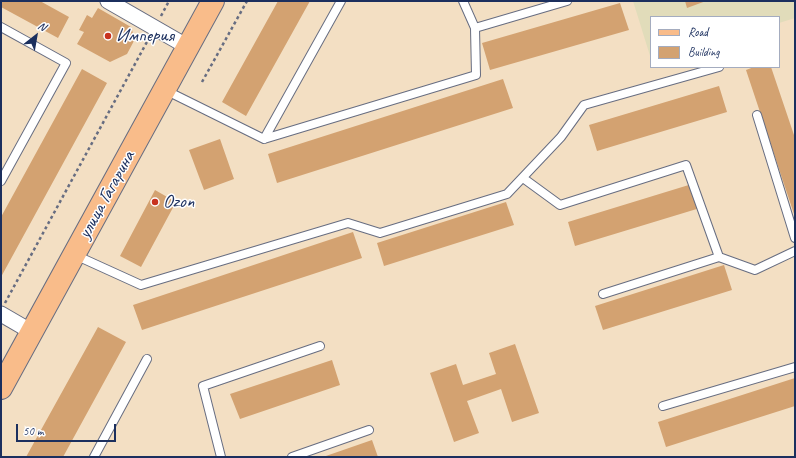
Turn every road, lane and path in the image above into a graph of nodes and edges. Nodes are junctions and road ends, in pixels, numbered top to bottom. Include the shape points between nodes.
1 (108, 1) edge
2 (213, 1) edge
3 (247, 1) edge
4 (341, 1) edge
5 (464, 1) edge
6 (567, 1) edge
7 (1, 27) edge
8 (154, 28) junction
9 (475, 28) junction
10 (188, 47) junction
11 (715, 68) edge
12 (202, 82) dead end
13 (164, 90) junction
14 (757, 115) dead end
15 (264, 139) junction
16 (523, 178) junction
17 (1, 181) edge
18 (795, 238) edge
19 (795, 251) edge
20 (75, 254) junction
21 (719, 257) junction
22 (603, 294) dead end
23 (1, 310) edge
24 (1, 314) edge
25 (32, 332) junction
26 (320, 346) dead end
27 (147, 359) dead end
28 (795, 367) edge
29 (1, 388) edge
30 (663, 406) dead end
31 (369, 430) dead end
32 (94, 457) edge
33 (221, 457) edge
34 (292, 457) edge

1 - 8 street
2 - 10 main road, улица Гагарина
3 - 12 path
4 - 15 lane
5 - 9 lane
6 - 9 lane
7 - 17 lane via 66,63
8 - 10 street
8 - 23 path
9 - 15 lane via 476,75
10 - 13 main road, улица Гагарина
11 - 16 lane via 584,105 561,138
13 - 15 lane
13 - 20 main road, улица Гагарина
14 - 18 lane
16 - 20 lane via 507,194 380,233 348,224 141,285
16 - 21 lane via 560,205 686,165
19 - 21 lane via 755,270
20 - 25 main road, улица Гагарина
21 - 22 lane
24 - 25 street
25 - 29 main road, улица Гагарина
26 - 33 lane via 203,386
27 - 32 lane
28 - 30 lane
31 - 34 lane

